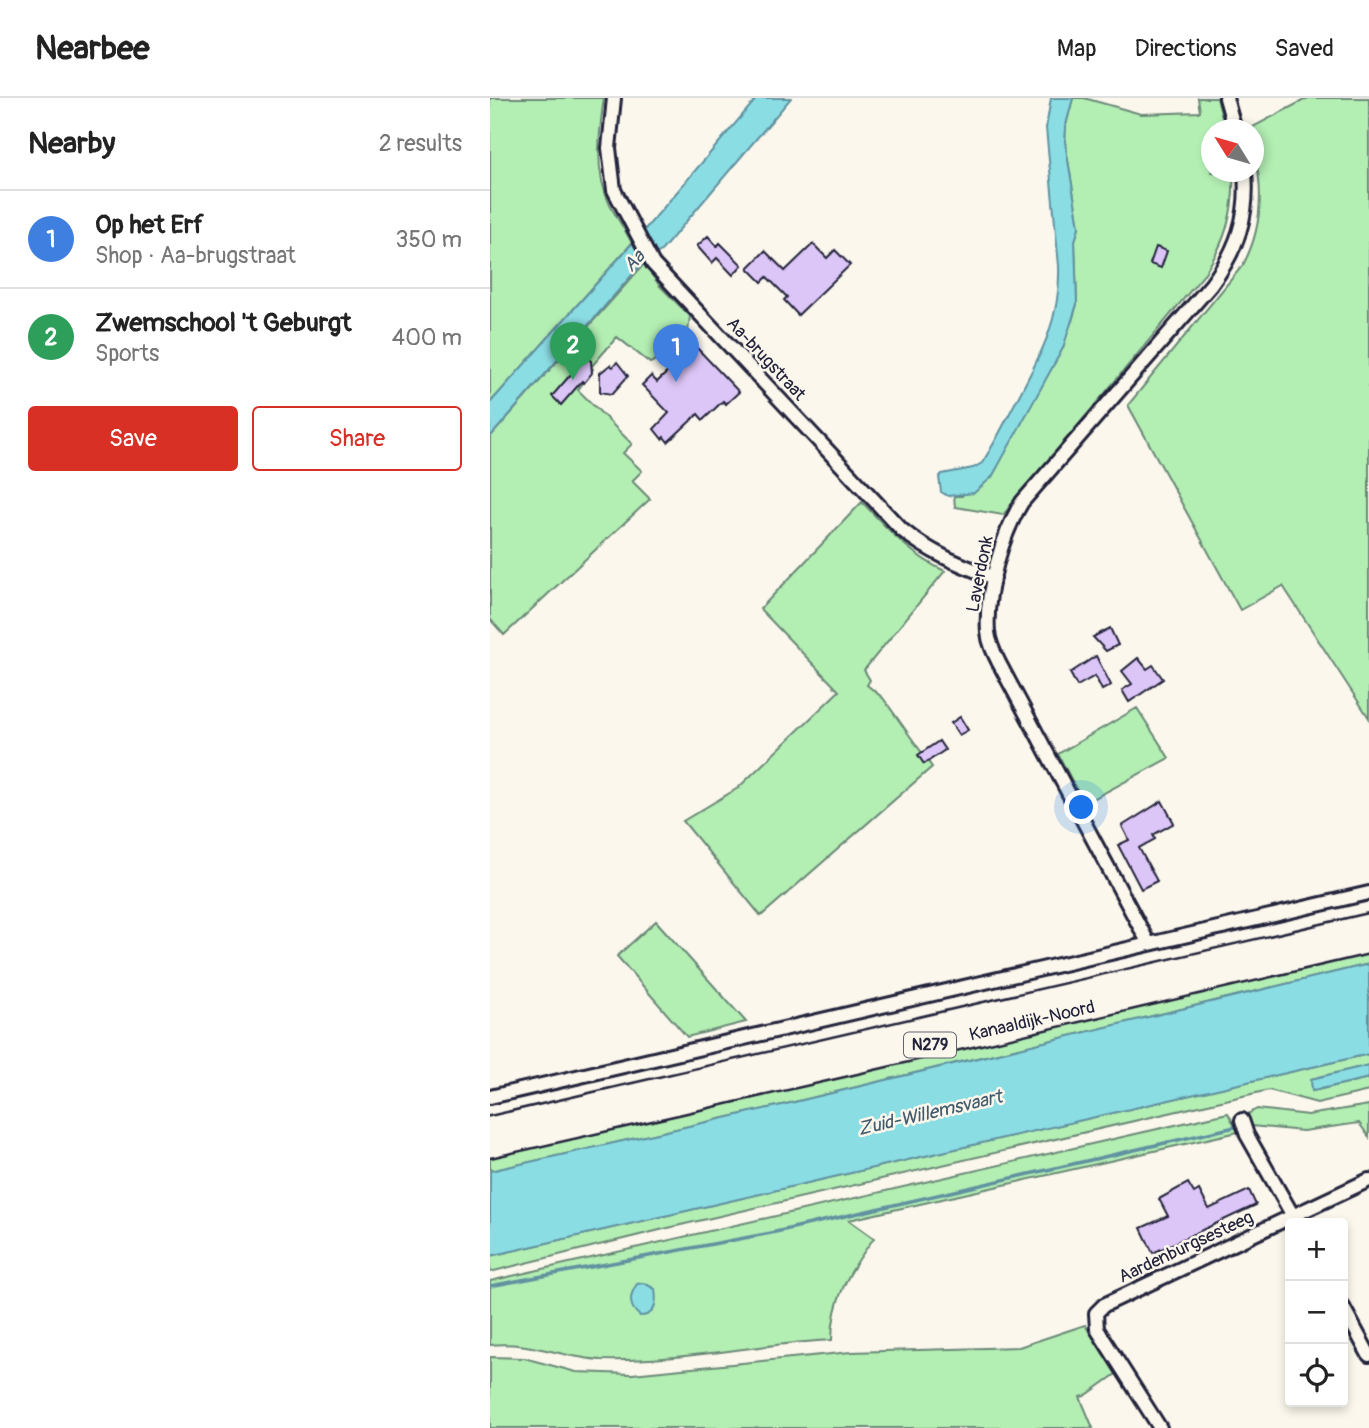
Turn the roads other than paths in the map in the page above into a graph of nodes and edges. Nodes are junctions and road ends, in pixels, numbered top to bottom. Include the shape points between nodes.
1 (614, 98) edge
2 (1226, 98) edge
3 (1232, 119) edge
4 (1245, 182) edge
5 (994, 578) junction
6 (1369, 893) edge
7 (1369, 925) edge
8 (1369, 942) edge
9 (1149, 944) junction
10 (490, 1097) edge
11 (1242, 1120) dead end
12 (490, 1128) edge
13 (490, 1146) edge
14 (1369, 1180) edge
15 (1294, 1218) edge
16 (1299, 1218) edge
17 (1285, 1224) edge
18 (1348, 1316) edge
19 (1369, 1355) edge
20 (1160, 1428) edge

1 - 5 street, Aa-brugstraat via 609,148 614,190 653,264 902,530 944,558
2 - 3 street
4 - 5 street, Laverdonk via 1242,227 1226,266 1022,502 1005,534
5 - 9 street, Laverdonk via 988,615 992,649
6 - 9 street
7 - 12 highway, Kanaaldijk-Noord / N279
8 - 13 highway, Kanaaldijk-Noord / N279
9 - 10 street
11 - 15 street
14 - 16 street, Aardenburgsesteeg
17 - 20 street, Aardenburgsesteeg via 1104,1305 1097,1314 1097,1329
18 - 19 street

